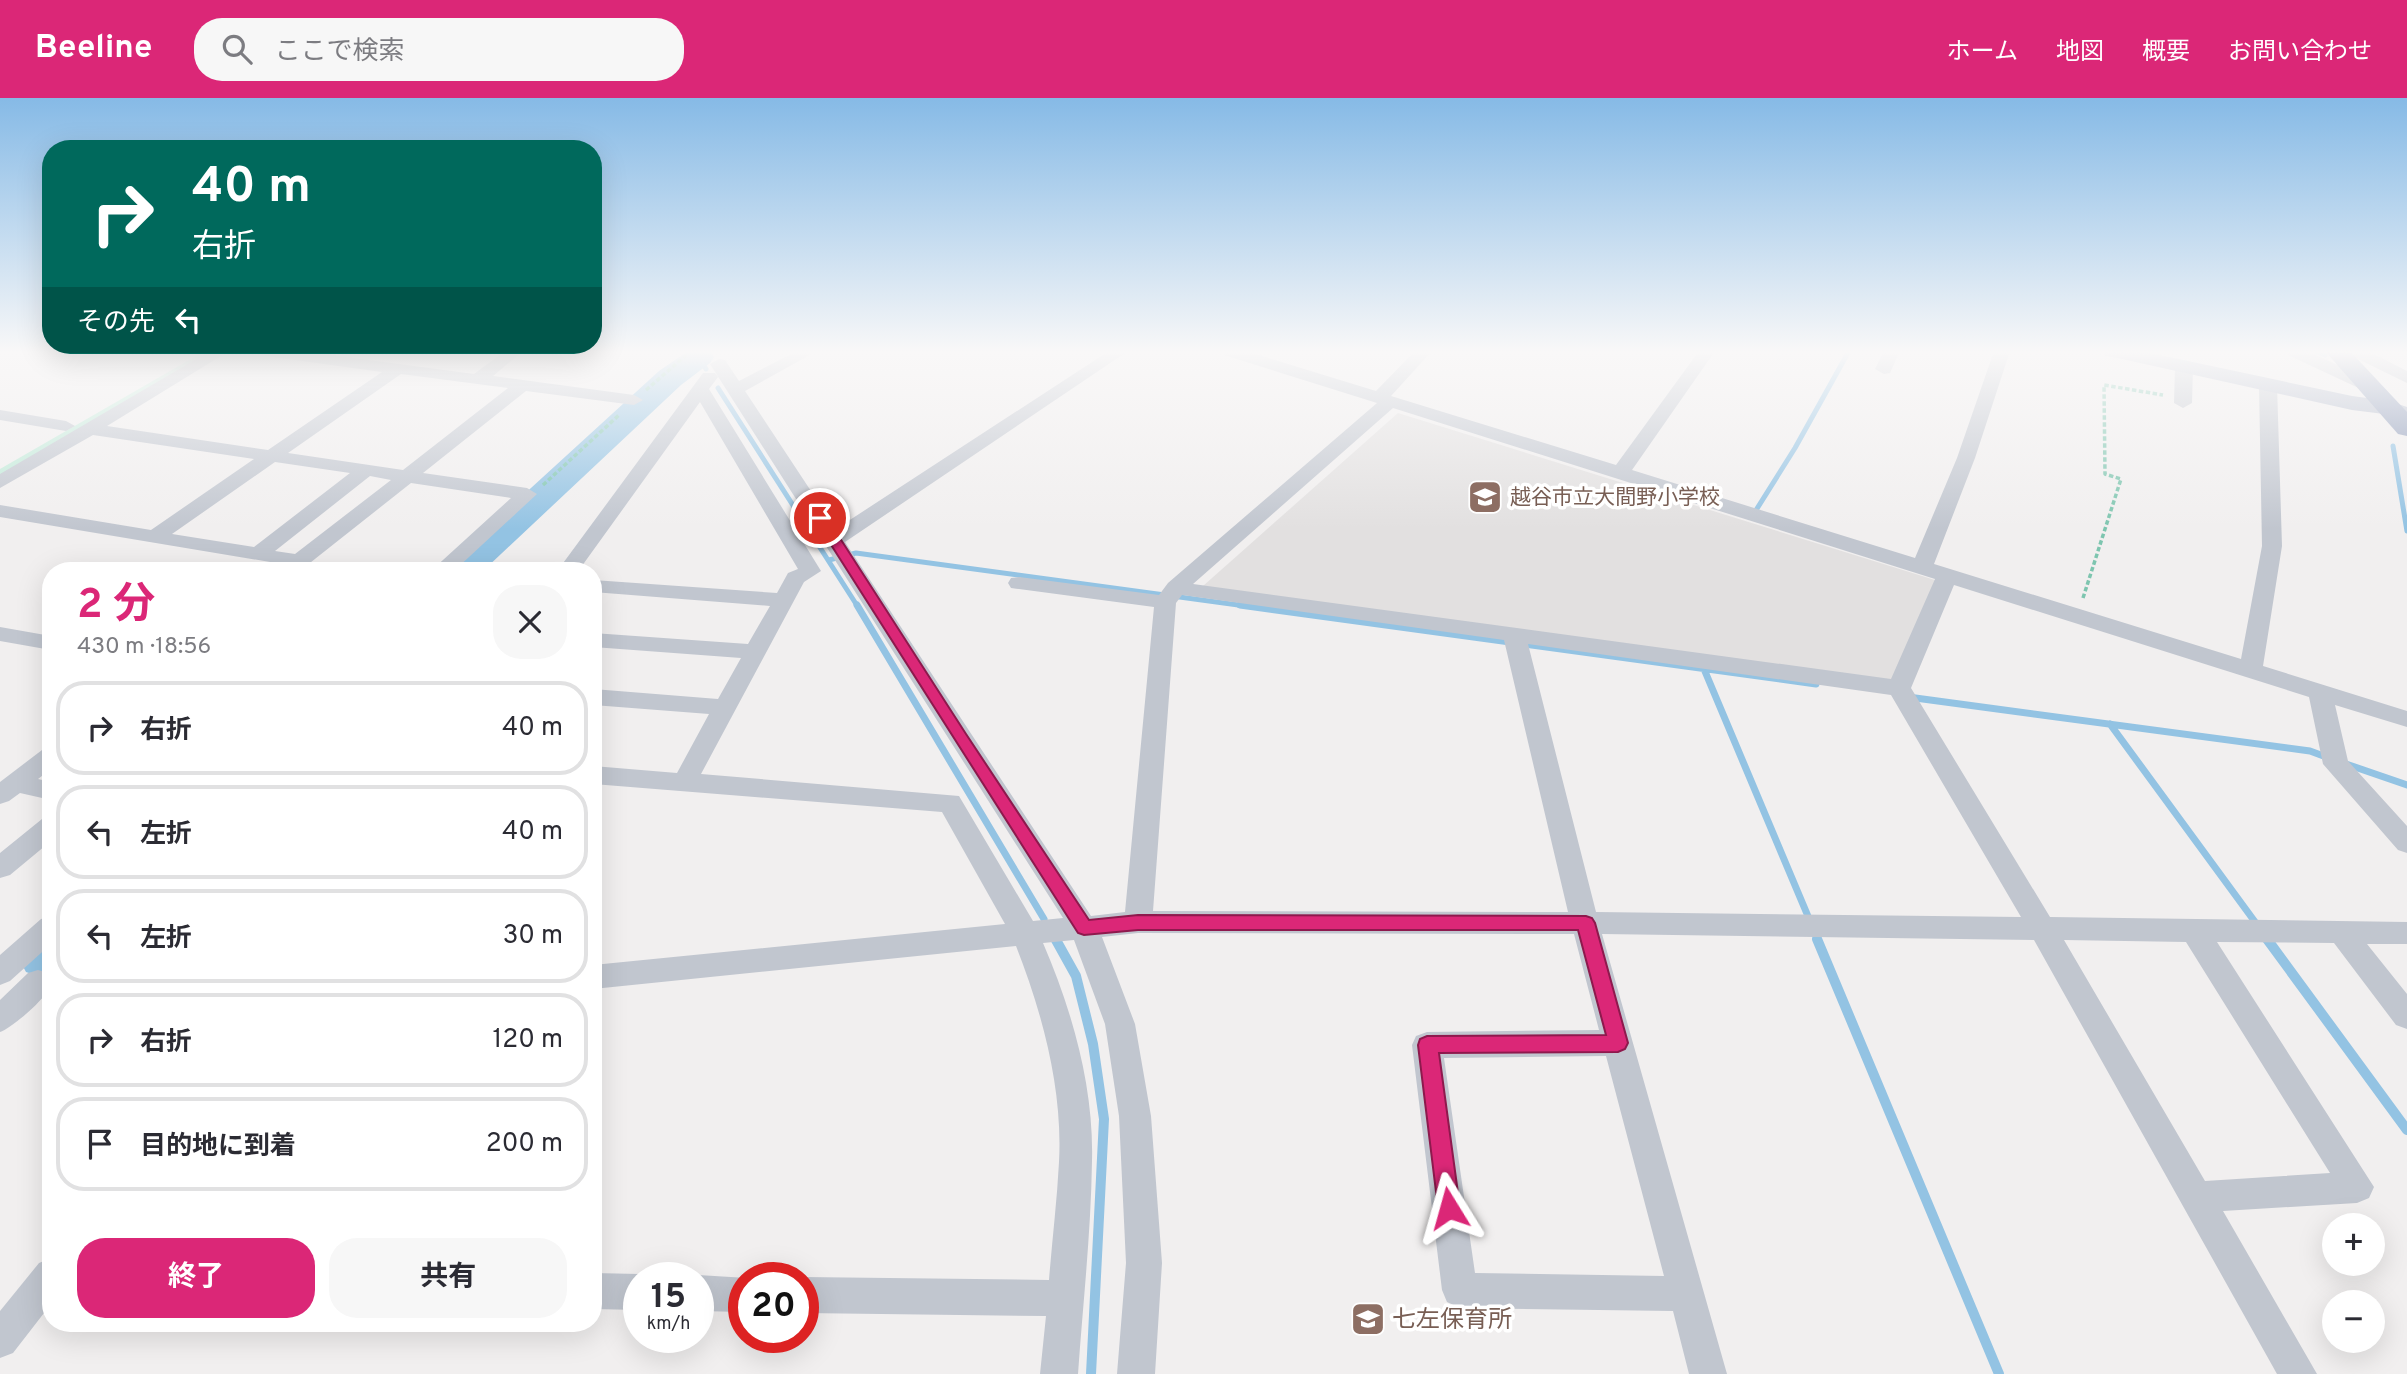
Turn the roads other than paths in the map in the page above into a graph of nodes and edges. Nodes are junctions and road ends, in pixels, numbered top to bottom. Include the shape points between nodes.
1 (93, 411) edge
2 (121, 411) edge
3 (338, 411) edge
4 (491, 411) edge
5 (686, 411) edge
6 (713, 411) edge
7 (750, 411) edge
8 (1030, 411) edge
9 (1372, 411) edge
10 (1418, 411) edge
11 (1665, 411) edge
12 (1982, 411) edge
13 (2269, 411) edge
14 (2402, 411) edge
15 (0, 415) edge
16 (66, 426) junction
17 (2407, 428) edge
18 (90, 429) junction
19 (272, 456) junction
20 (0, 464) edge
21 (366, 470) junction
22 (1620, 473) junction
23 (408, 476) junction
24 (0, 482) edge
25 (0, 511) edge
26 (154, 537) junction
27 (835, 539) junction
28 (258, 554) junction
29 (282, 562) edge
30 (299, 562) edge
31 (452, 562) edge
32 (575, 562) edge
33 (1935, 571) junction
34 (1019, 583) dead end
35 (602, 587) edge
36 (1170, 595) junction
37 (784, 600) junction
38 (0, 634) edge
39 (1514, 634) junction
40 (42, 641) edge
41 (602, 641) edge
42 (756, 652) junction
43 (2251, 670) junction
44 (1899, 688) junction
45 (2320, 692) junction
46 (602, 698) edge
47 (725, 707) junction
48 (2407, 719) edge
49 (42, 763) edge
50 (602, 776) edge
51 (684, 782) junction
52 (5, 790) edge
53 (42, 791) edge
54 (42, 833) edge
55 (2407, 843) edge
56 (0, 868) edge
57 (1138, 922) junction
58 (1586, 923) junction
59 (1084, 928) junction
60 (2042, 928) junction
61 (2194, 930) junction
62 (2341, 932) junction
63 (1025, 933) junction
64 (2407, 933) edge
65 (42, 935) edge
66 (0, 972) edge
67 (602, 976) edge
68 (0, 982) edge
69 (42, 983) edge
70 (42, 985) edge
71 (2407, 1016) edge
72 (0, 1018) edge
73 (1618, 1043) junction
74 (2197, 1197) junction
75 (42, 1289) edge
76 (602, 1292) edge
77 (623, 1292) edge
78 (819, 1294) edge
79 (1686, 1294) junction
80 (1066, 1298) junction
81 (0, 1340) edge
82 (1059, 1374) edge
83 (1136, 1374) edge
84 (1708, 1374) edge
85 (2298, 1374) edge

1 - 16 street
2 - 18 street
3 - 19 street
4 - 23 street
5 - 32 street
6 - 37 street via 810,571 796,578
7 - 27 street
8 - 27 street
9 - 36 street
10 - 22 street
11 - 22 street
12 - 33 street
13 - 43 street via 2272,546
14 - 17 highway
15 - 16 street
16 - 20 street
18 - 19 street
18 - 24 street
19 - 21 street
19 - 26 street
21 - 23 street
21 - 28 street
22 - 33 street
23 - 30 street
23 - 31 street via 527,494
25 - 26 street
26 - 28 street
27 - 59 street
28 - 29 street
33 - 43 street
33 - 44 street
34 - 36 street
35 - 37 street
36 - 39 street
36 - 57 street
37 - 42 street
38 - 40 street
39 - 44 street
39 - 58 street
41 - 42 street
42 - 47 street
43 - 45 street
44 - 60 street
45 - 48 street
45 - 55 street via 2336,764
46 - 47 street
47 - 51 street
49 - 52 street
50 - 51 street
51 - 63 street via 950,803
52 - 53 street
54 - 56 street
57 - 58 street
57 - 59 street
58 - 60 street
58 - 73 street
59 - 63 street
59 - 83 street via 1121,1024 1135,1116 1144,1263
60 - 61 street
60 - 74 street
61 - 62 street
61 - 74 street via 2357,1187
62 - 64 street
62 - 71 street
63 - 67 street
63 - 80 street via 1045,982 1071,1095 1076,1159
65 - 66 street
68 - 69 street
70 - 72 street
73 - 79 street
73 - 79 street via 1427,1045 1460,1290
74 - 85 street
75 - 81 street
76 - 77 street
78 - 80 street
79 - 84 street
80 - 82 street

